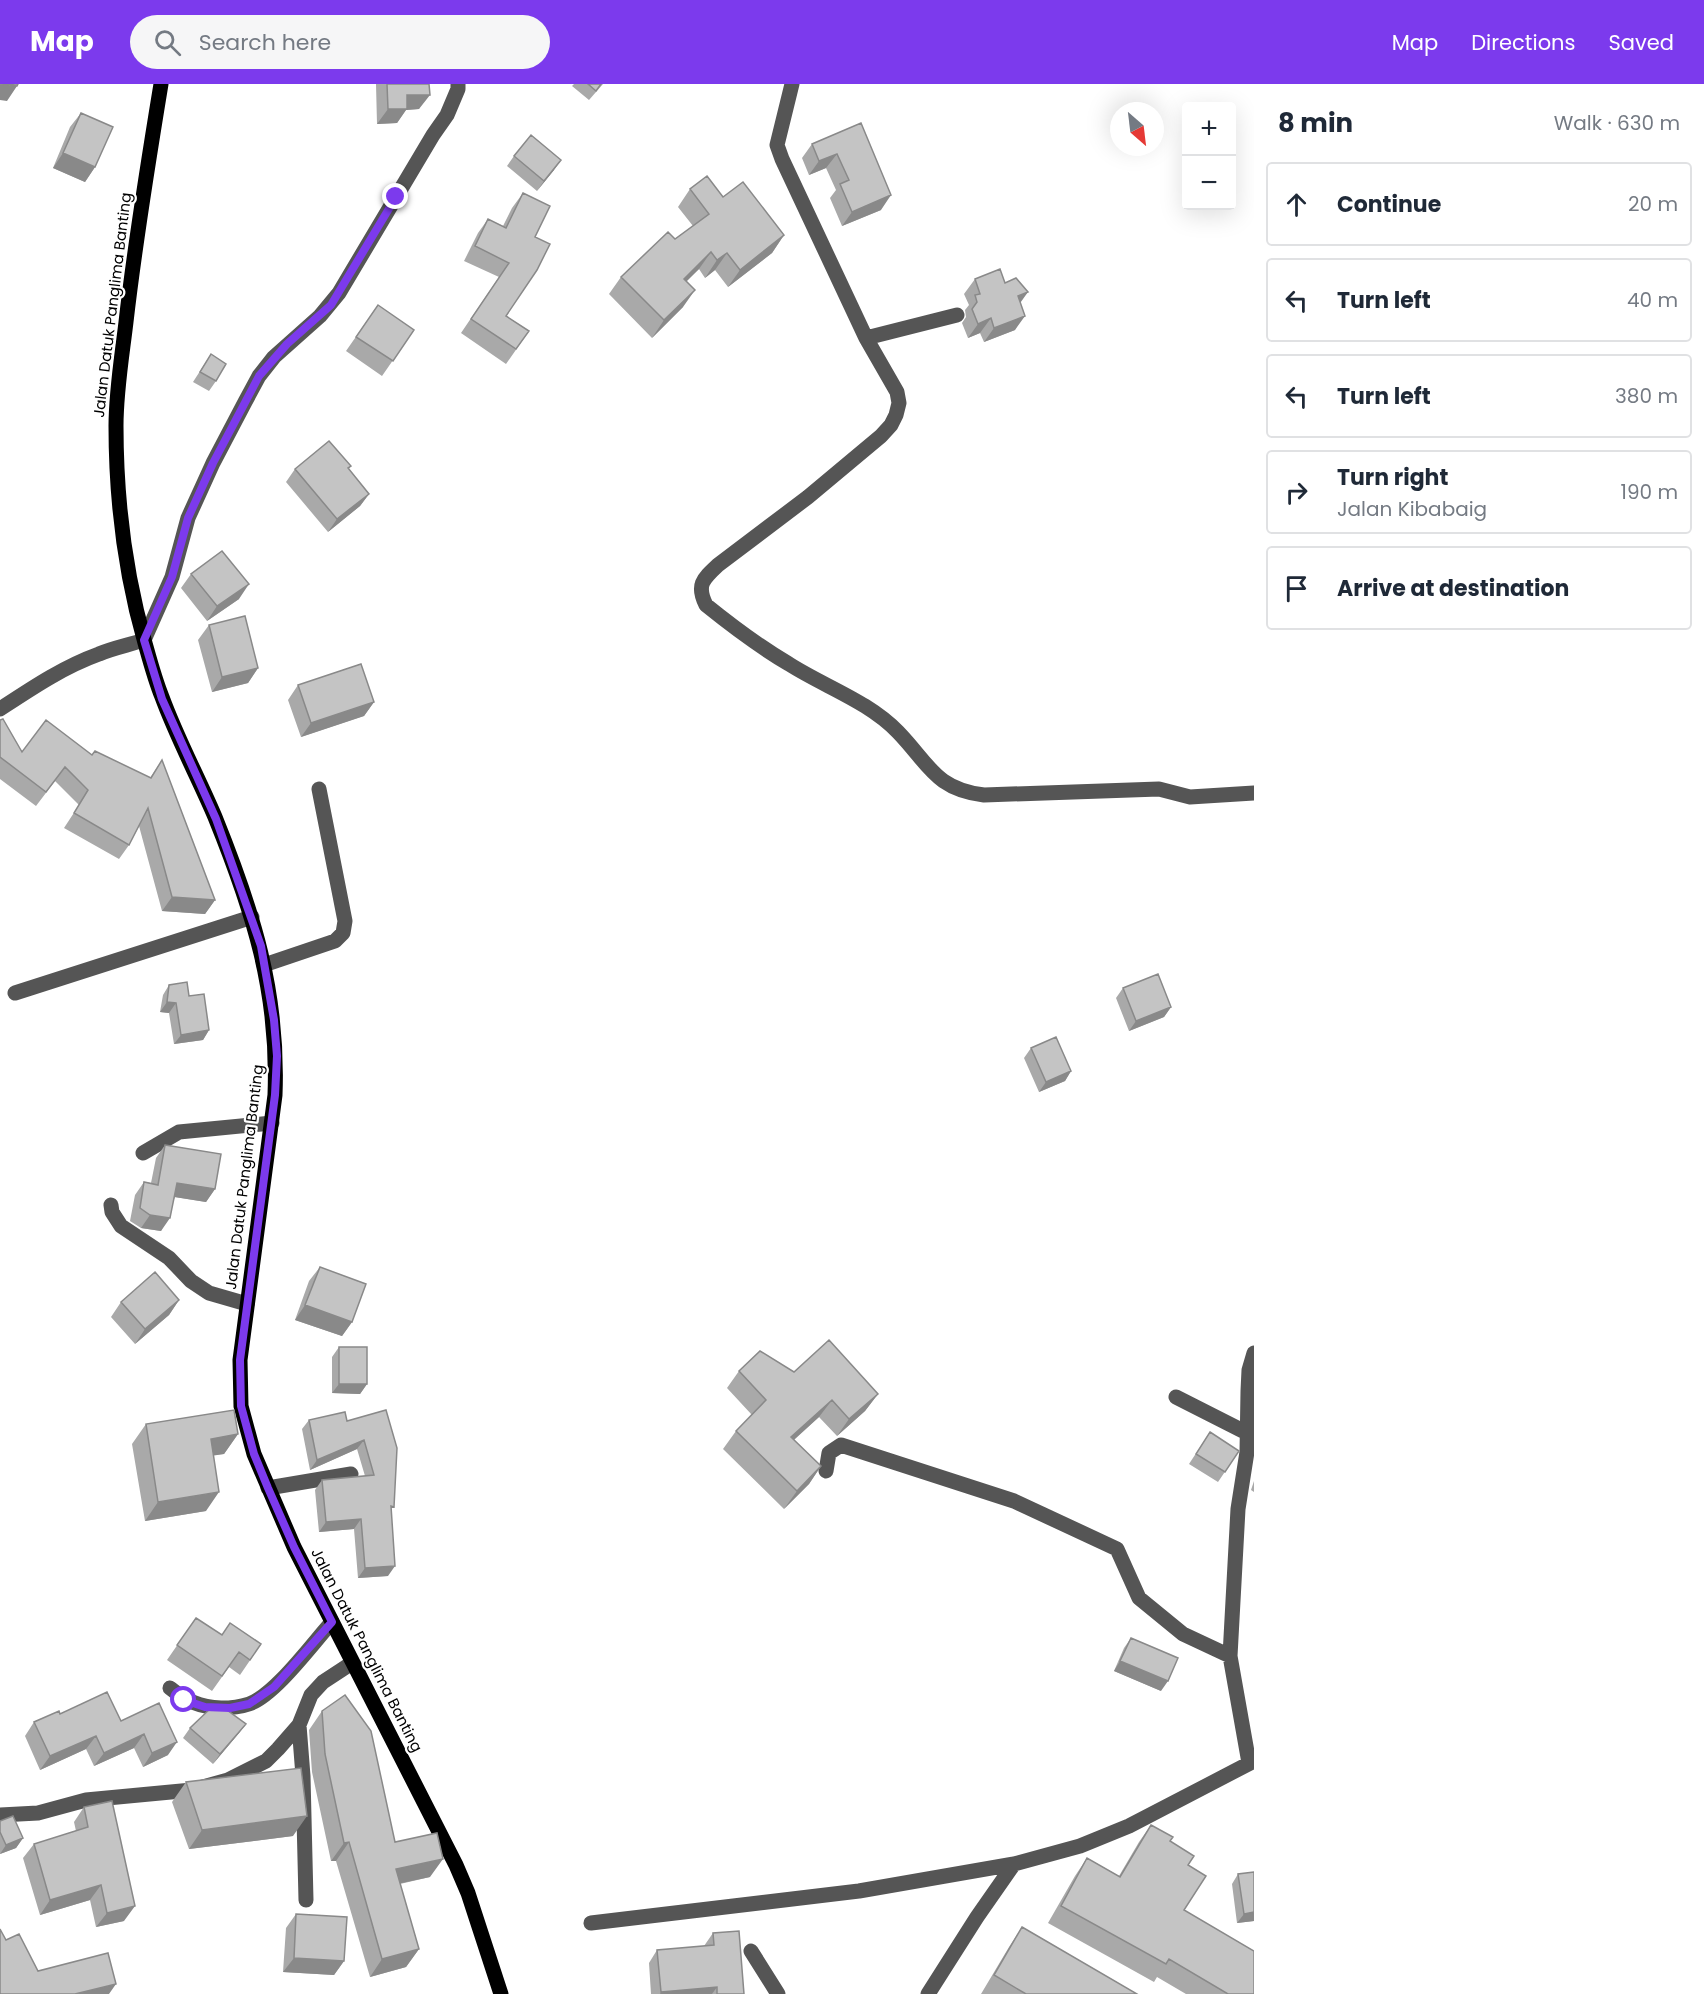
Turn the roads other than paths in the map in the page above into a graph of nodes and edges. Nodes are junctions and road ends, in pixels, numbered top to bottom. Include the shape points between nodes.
1 (161, 84) edge
2 (458, 84) edge
3 (792, 84) edge
4 (957, 315) dead end
5 (866, 338) junction
6 (144, 640) junction
7 (0, 709) edge
8 (319, 789) dead end
9 (1254, 793) edge
10 (252, 917) junction
11 (264, 964) junction
12 (15, 993) dead end
13 (272, 1123) junction
14 (143, 1153) dead end
15 (111, 1205) dead end
16 (248, 1304) junction
17 (1254, 1353) edge
18 (1176, 1397) dead end
19 (1247, 1433) junction
20 (826, 1471) dead end
21 (351, 1474) dead end
22 (268, 1488) junction
23 (332, 1622) junction
24 (1230, 1656) junction
25 (352, 1663) junction
26 (170, 1688) dead end
27 (299, 1725) junction
28 (1252, 1762) edge
29 (0, 1815) edge
30 (1014, 1864) junction
31 (306, 1900) dead end
32 (591, 1923) dead end
33 (751, 1951) dead end
34 (501, 1994) edge
35 (778, 1994) edge
36 (927, 1994) edge

1 - 6 main road, Jalan Datuk Panglima Banting via 136,237 116,424 129,575
2 - 6 street via 447,115 339,293 259,376 188,518 172,577
3 - 5 street via 777,145
4 - 5 street
5 - 9 street via 897,392 899,403 891,425 808,497 705,577 701,595 706,605 789,665 883,719 928,769 954,788 984,795 1160,789 1190,797
6 - 7 street via 73,665
6 - 10 main road, Jalan Datuk Panglima Banting via 162,699 216,819
8 - 11 street via 345,921 343,933 335,941
10 - 11 main road, Jalan Datuk Panglima Banting
10 - 12 street
11 - 13 main road, Jalan Datuk Panglima Banting via 277,1056
13 - 14 street via 179,1132
13 - 16 main road, Jalan Datuk Panglima Banting
15 - 16 street via 122,1226 169,1258 190,1281 209,1293
16 - 22 main road, Jalan Datuk Panglima Banting via 240,1360 241,1406
17 - 19 street
18 - 19 street
19 - 24 street via 1238,1509
20 - 24 street via 829,1453 840,1445 1014,1501 1064,1523 1117,1549 1138,1598 1183,1634
21 - 22 street
22 - 23 main road, Jalan Datuk Panglima Banting
23 - 25 main road, Jalan Datuk Panglima Banting
23 - 26 street via 274,1687 249,1704 205,1707 184,1700
24 - 28 street
25 - 27 street via 311,1695
25 - 34 main road, Jalan Datuk Panglima Banting via 456,1865
27 - 29 street via 266,1761 228,1780 192,1790 86,1800 38,1813
27 - 31 street
28 - 30 street via 1129,1826 1080,1846
30 - 32 street via 859,1891
30 - 36 street
33 - 35 street

